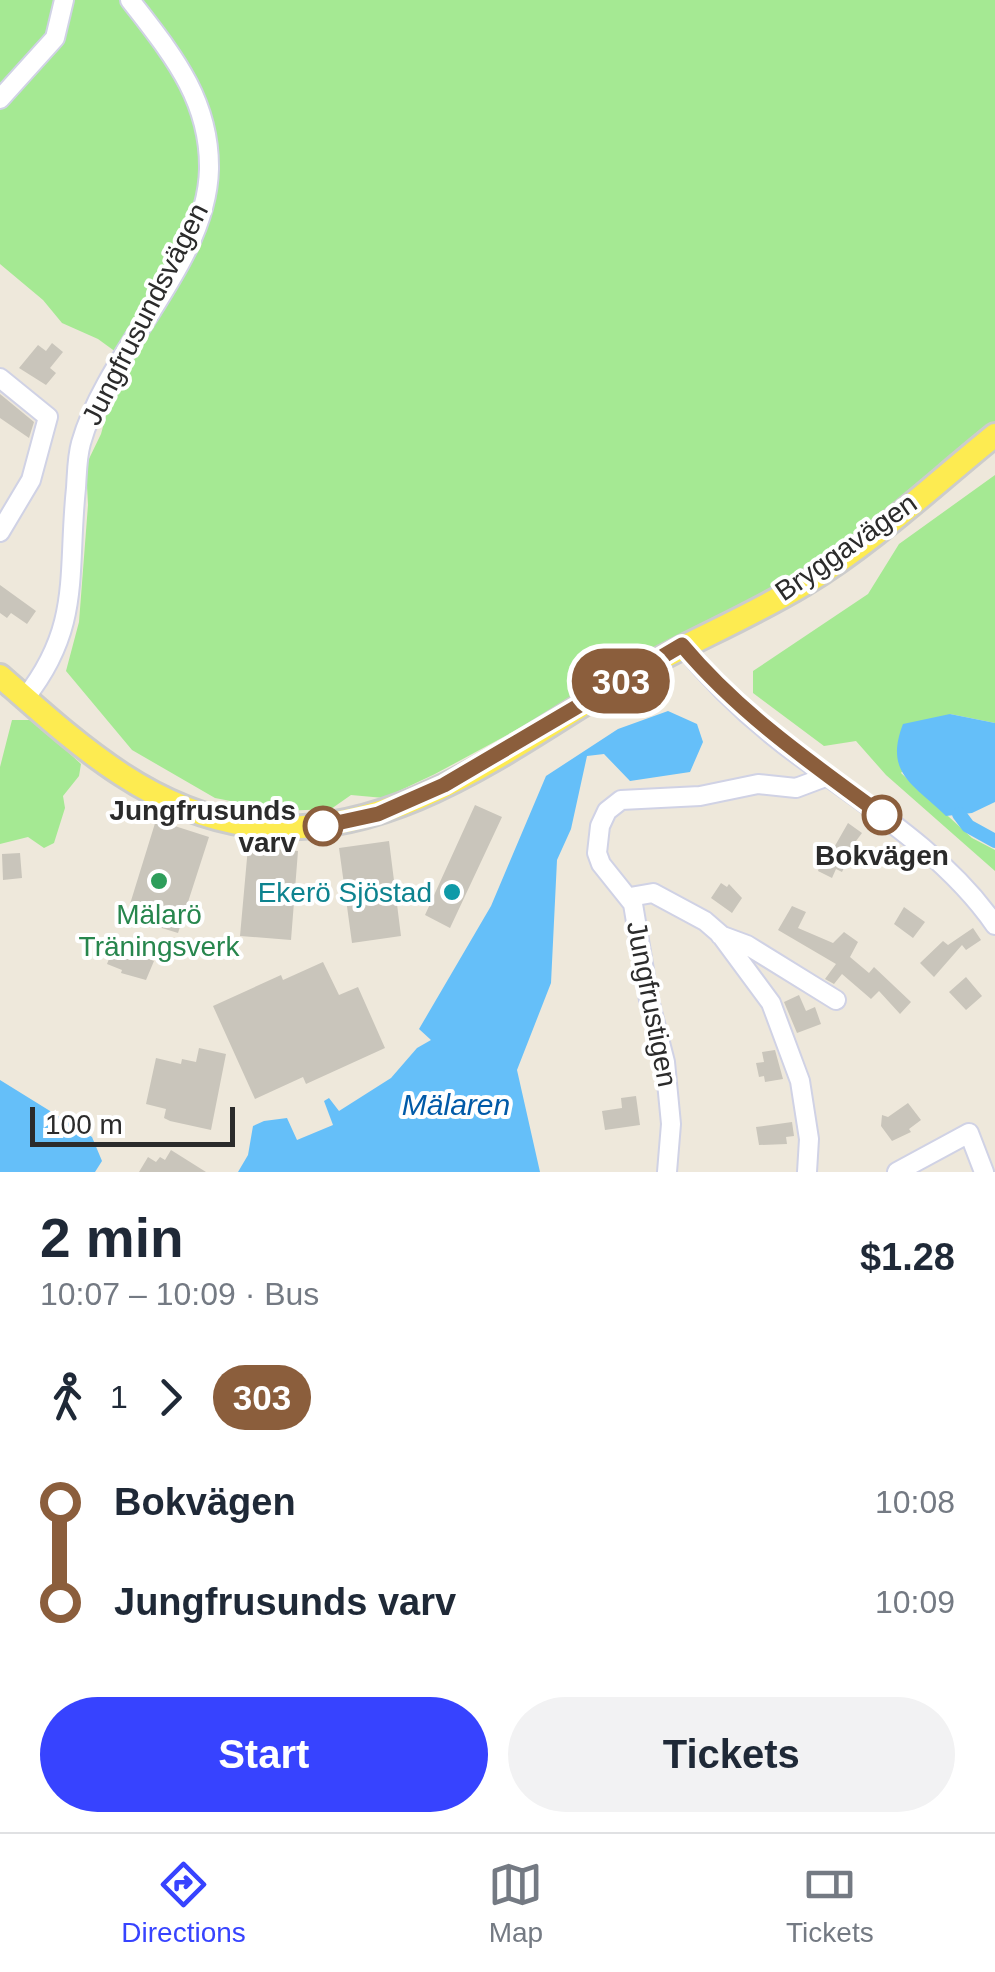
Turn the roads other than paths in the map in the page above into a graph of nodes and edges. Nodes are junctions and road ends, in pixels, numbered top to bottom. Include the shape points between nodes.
1 (64, 0) edge
2 (130, 0) edge
3 (0, 99) edge
4 (0, 378) edge
5 (995, 435) edge
6 (7, 507) edge
7 (0, 532) edge
8 (682, 645) junction
9 (0, 676) edge
10 (25, 698) junction
11 (828, 776) junction
12 (630, 897) junction
13 (995, 925) edge
14 (720, 934) junction
15 (836, 1000) dead end
16 (667, 1172) edge
17 (806, 1172) edge
18 (897, 1172) edge
19 (984, 1172) edge

1 - 3 street via 55,38
2 - 10 street, Jungfrusundsvägen via 186,73 205,131 203,212 102,388 80,445 70,600 54,658
4 - 6 street via 48,417 36,466
5 - 8 main road, Bryggavägen via 804,584
6 - 7 street
8 - 10 main road, Bryggavägen via 444,785 378,814 320,826 250,825 173,804 88,751
8 - 11 street via 765,728
9 - 10 main road, Bryggavägen
11 - 12 street via 796,788 758,784 700,796 621,800 600,826 598,853
11 - 13 street via 957,880
12 - 14 street via 653,893
12 - 16 street, Jungfrustigen via 669,1082
14 - 15 street
14 - 17 street via 771,1003 790,1048 806,1112
18 - 19 street via 968,1133

